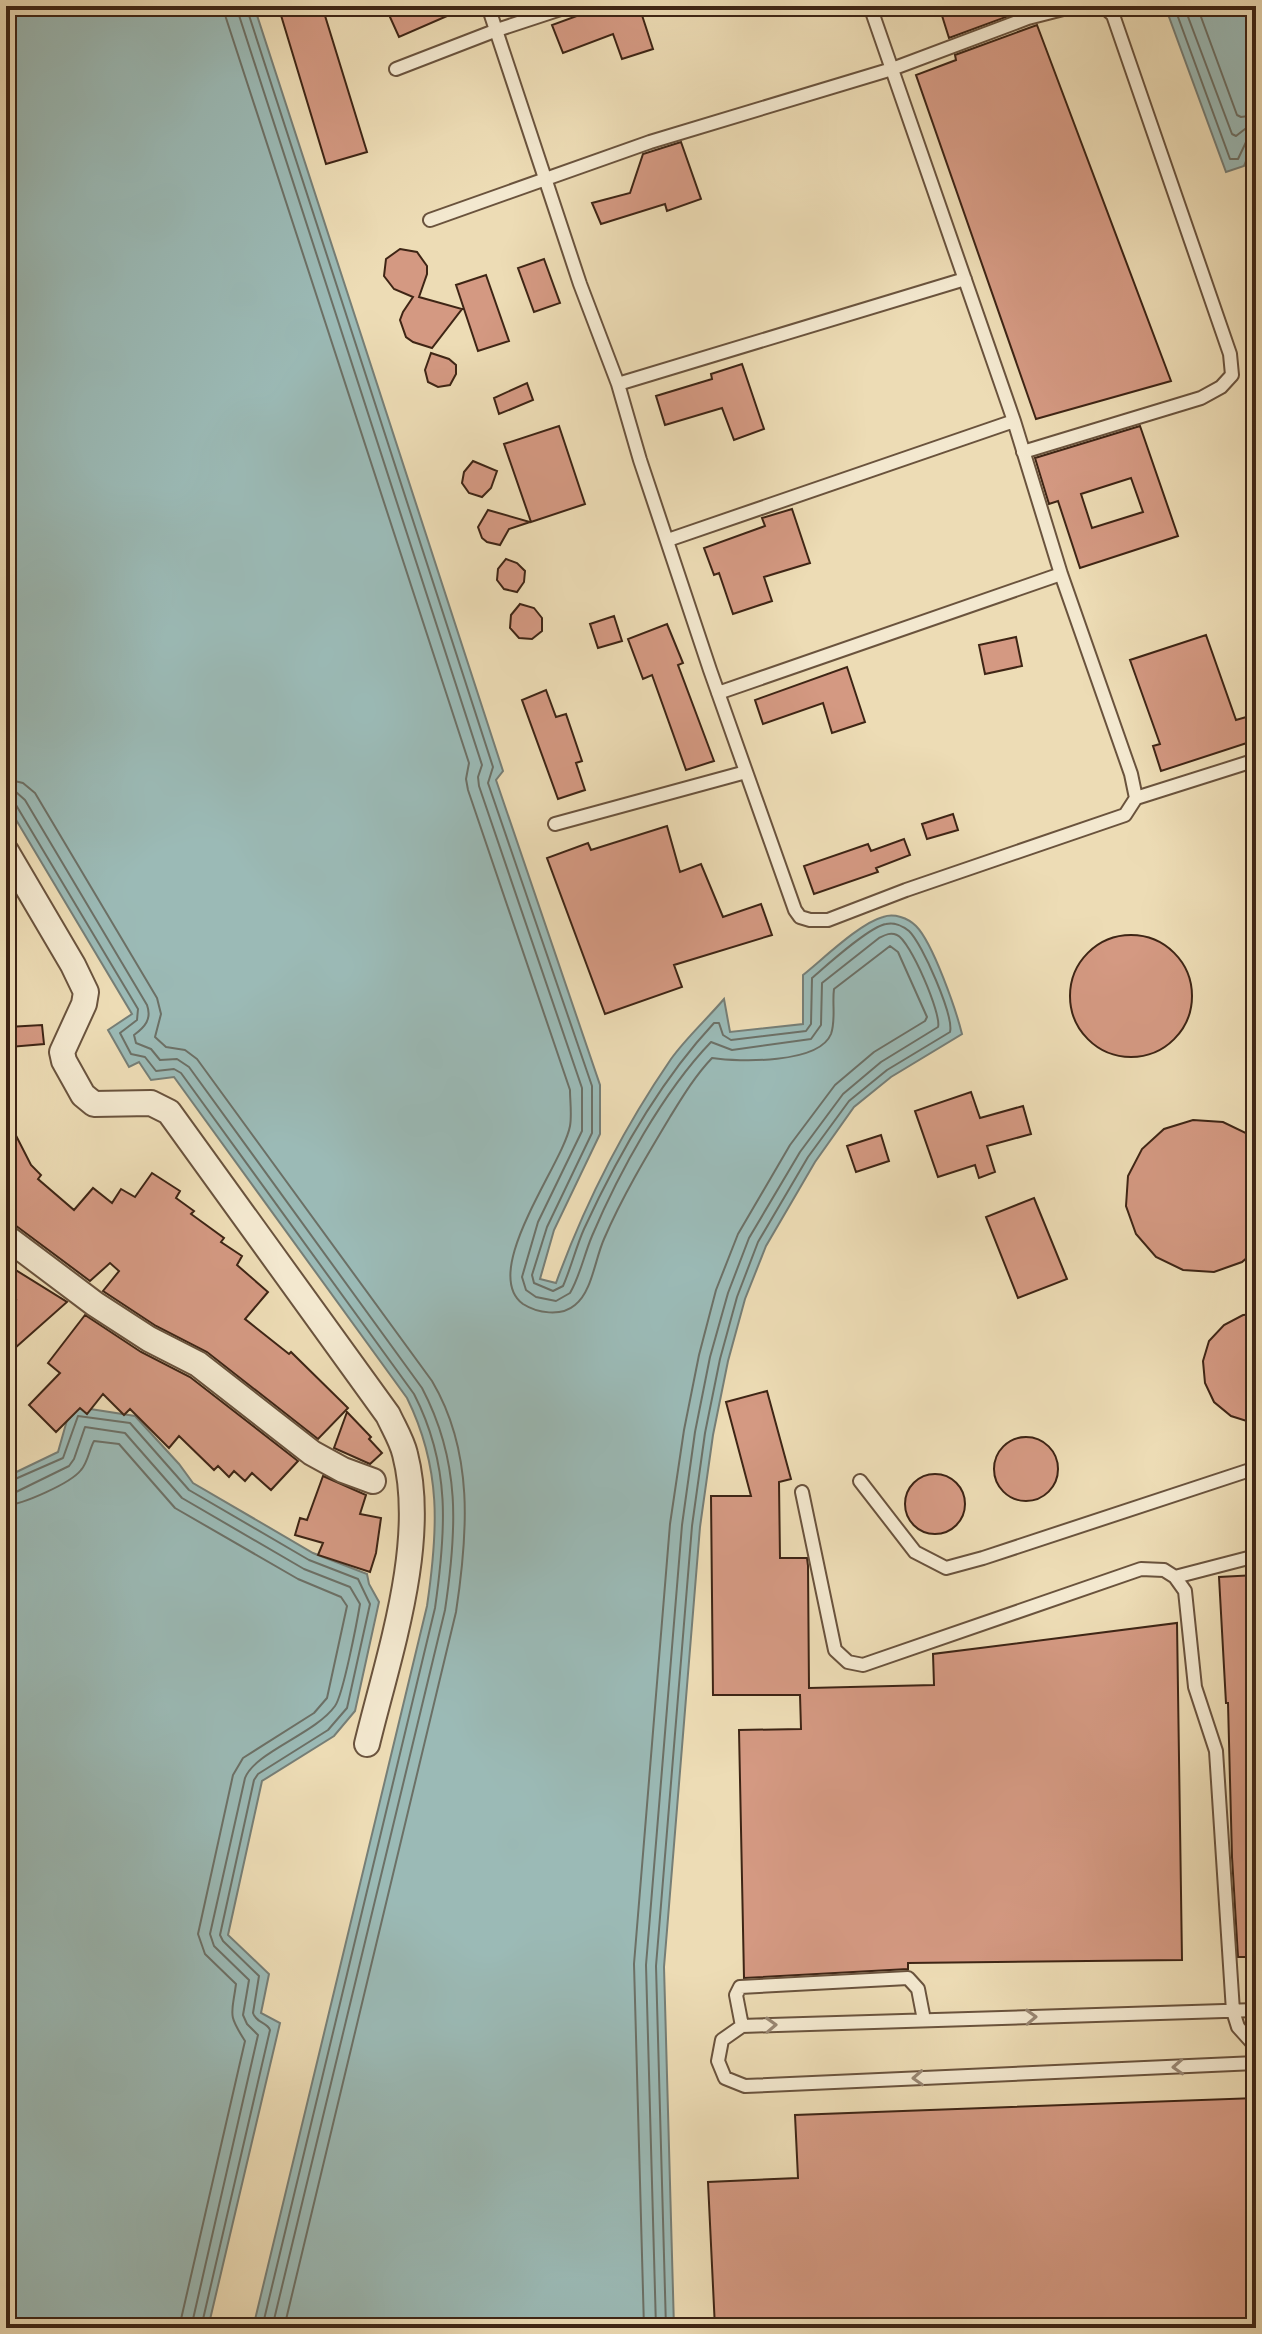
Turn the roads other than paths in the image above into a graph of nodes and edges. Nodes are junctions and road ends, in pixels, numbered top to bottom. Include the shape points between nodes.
1 (488, 6) edge
2 (570, 6) edge
3 (870, 6) edge
4 (1075, 6) edge
5 (1103, 6) edge
6 (497, 30) junction
7 (396, 69) dead end
8 (892, 69) junction
9 (545, 179) junction
10 (430, 220) dead end
11 (965, 279) junction
12 (618, 384) junction
13 (1014, 421) junction
14 (1023, 452) junction
15 (668, 540) junction
16 (1061, 574) junction
17 (718, 693) junction
18 (1256, 760) edge
19 (746, 772) junction
20 (1136, 798) junction
21 (555, 824) dead end
22 (6, 851) edge
23 (6, 1237) edge
24 (1256, 1468) edge
25 (373, 1481) dead end
26 (860, 1481) dead end
27 (802, 1492) dead end
28 (1256, 1556) edge
29 (1175, 1577) junction
30 (367, 1744) dead end
31 (1256, 2010) edge
32 (1233, 2011) junction
33 (924, 2020) junction
34 (742, 2026) junction
35 (1256, 2047) edge
36 (1256, 2063) edge

1 - 6 lane
2 - 6 lane
3 - 8 lane
4 - 8 lane
5 - 14 lane via 1113,15 1230,354 1232,375 1201,398
6 - 7 lane
6 - 9 lane
8 - 9 lane
8 - 11 lane
9 - 10 lane
9 - 12 lane
11 - 12 lane
11 - 13 lane
12 - 15 lane
13 - 14 lane
13 - 15 lane
14 - 16 lane
15 - 17 lane
16 - 17 lane
16 - 20 lane
17 - 19 lane
18 - 20 lane
19 - 20 lane via 795,910 810,920 828,920 1125,815
19 - 21 lane
22 - 30 street via 86,992 62,1052 83,1095 94,1104 151,1103 169,1112 388,1415 405,1452 412,1490 406,1580
23 - 25 street via 95,1304 198,1364 312,1453
24 - 26 lane via 946,1568 915,1552
27 - 29 lane via 835,1650 848,1662 863,1665 1141,1569 1164,1570
28 - 29 lane
29 - 32 lane via 1185,1591 1195,1687 1216,1751
31 - 32 lane
33 -> 32 lane
32 - 35 lane via 1238,2027
34 -> 33 lane
33 - 34 lane via 918,1989 908,1978 740,1987 736,1995
36 -> 34 lane via 745,2086 725,2078 718,2061 722,2040

